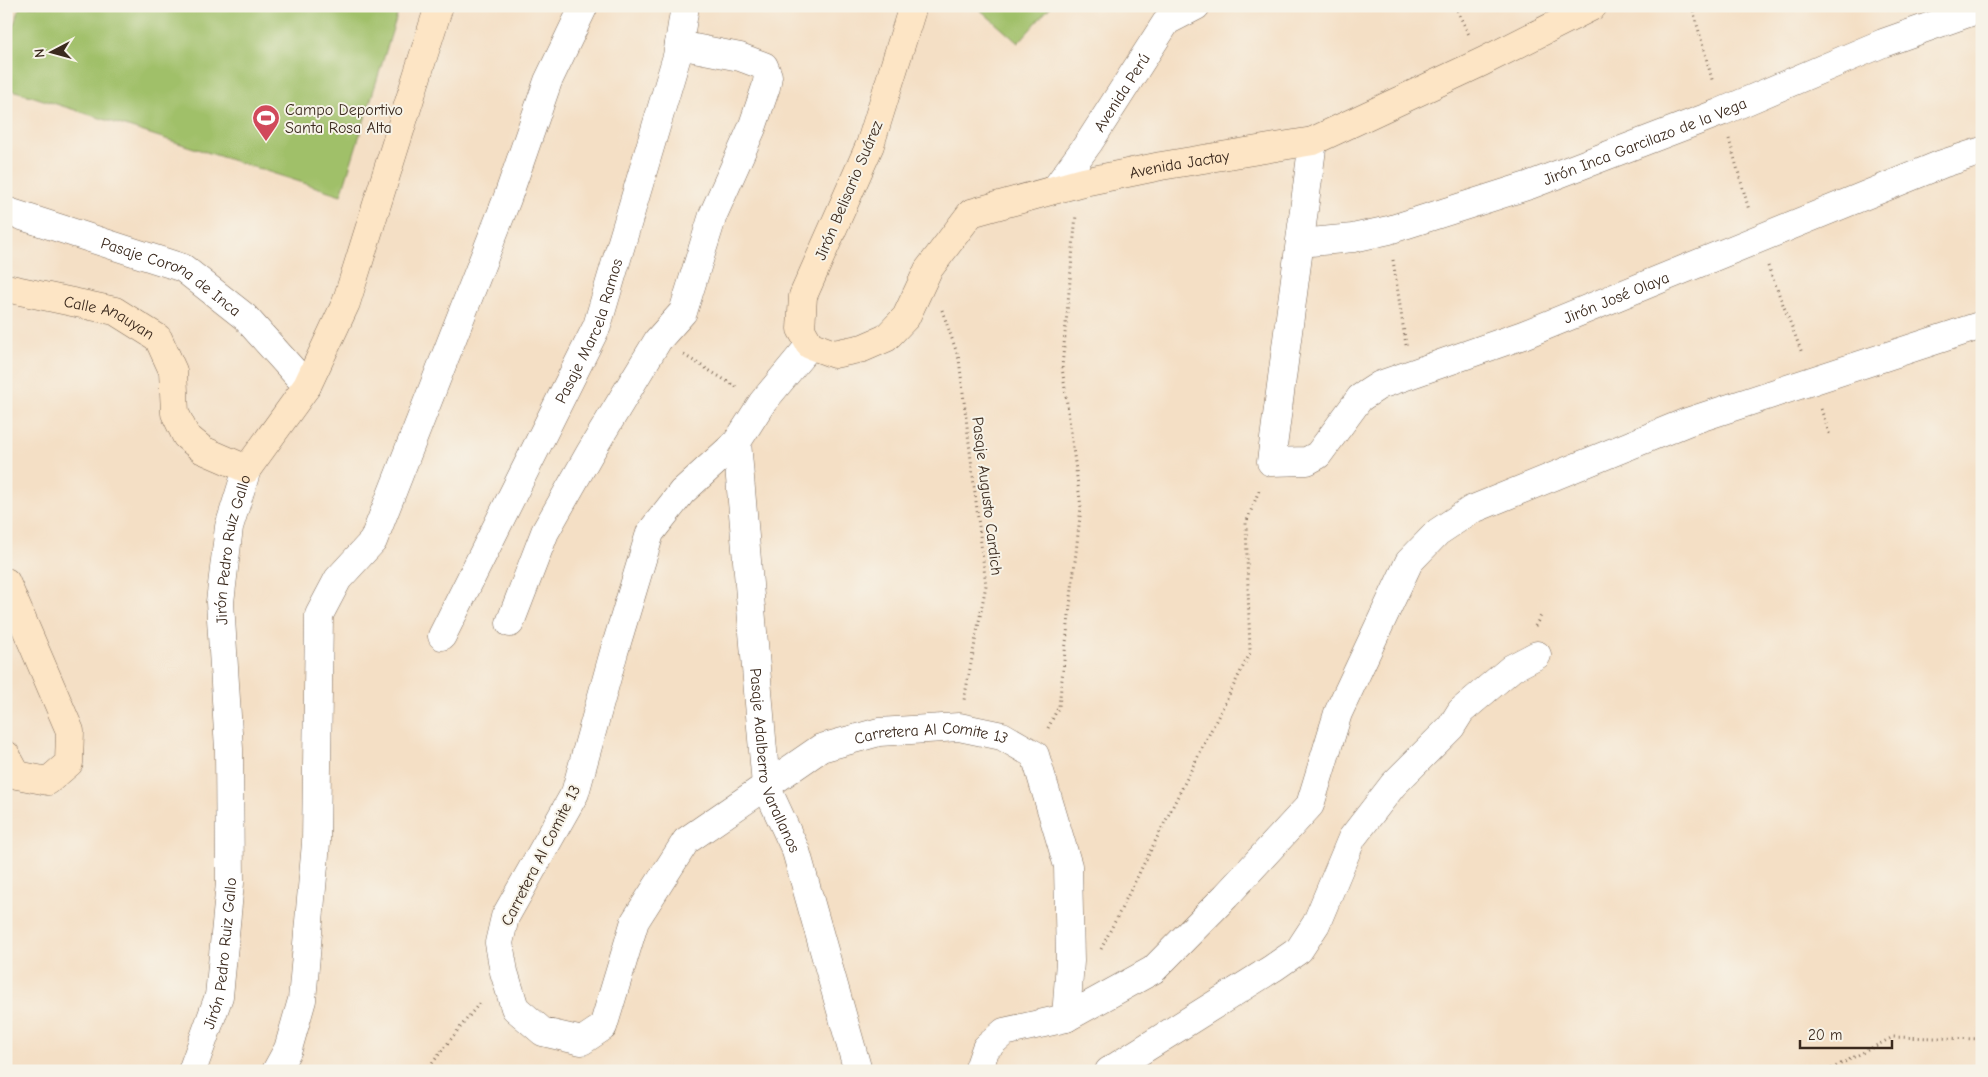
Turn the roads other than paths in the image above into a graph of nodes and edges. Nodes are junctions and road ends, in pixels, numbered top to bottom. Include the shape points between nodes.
1 (439, 6) edge
2 (584, 6) edge
3 (685, 6) edge
4 (913, 6) edge
5 (1196, 6) edge
6 (1593, 6) edge
7 (1982, 8) edge
8 (679, 45) junction
9 (1313, 141) junction
10 (1982, 151) edge
11 (1067, 186) junction
12 (6, 211) edge
13 (1300, 243) junction
14 (6, 288) edge
15 (1982, 325) edge
16 (810, 344) junction
17 (307, 386) junction
18 (737, 442) junction
19 (246, 469) junction
20 (6, 582) edge
21 (510, 623) dead end
22 (442, 636) dead end
23 (1537, 655) dead end
24 (6, 754) edge
25 (766, 786) junction
26 (1066, 1018) junction
27 (192, 1071) edge
28 (276, 1071) edge
29 (858, 1071) edge
30 (978, 1071) edge
31 (1109, 1071) edge

1 - 17 street, Jirón Pedro Ruiz Gallo via 346,303
2 - 28 street via 548,81 507,199 373,541 338,579 319,615 316,843 302,1000 288,1049
3 - 8 street, Pasaje Marcela Ramos
4 - 16 street, Jirón Belisario Suárez via 870,145 803,296 801,329
5 - 11 street, Avenida Perú via 1167,21 1090,141
6 - 9 street, Avenida Jactay
7 - 13 street, Jirón Inca Garcilazo de la Vega via 1883,44 1721,112 1530,185 1389,230 1353,238
8 - 21 street via 740,57 764,66 768,76 766,87 752,128 712,215 683,312 658,340 590,451 545,532
8 - 22 street, Pasaje Marcela Ramos via 597,326
9 - 11 street, Avenida Jactay via 1162,166
9 - 13 street
10 - 13 street, Jirón José Olaya via 1942,164 1523,335 1380,385 1360,398 1318,455 1308,461 1271,462
11 - 16 street, Avenida Jactay via 972,213 928,270 906,317 886,338 864,348 834,354
12 - 17 street, Pasaje Corona de Inca via 183,268 245,317
14 - 19 street, Calle Anauyan via 114,311 158,338 173,371 176,413 186,436 203,450
15 - 26 street via 1687,422 1471,510 1438,532 1410,562 1338,713 1310,805 1153,970
16 - 18 street, Carretera Al Comite 13 via 762,403
17 - 19 street, Jirón Pedro Ruiz Gallo
18 - 25 street, Pasaje Adalberro Varallanos
18 - 25 street, Carretera Al Comite 13 via 682,492 650,533 575,793 505,918 499,943 515,1008 543,1032 582,1041 603,1027 635,921 686,841
19 - 27 street, Jirón Pedro Ruiz Gallo via 229,527 220,602 229,748 230,883 219,996
20 - 24 street via 70,731 69,763 48,781 17,775
23 - 31 street via 1512,668 1460,711 1451,727 1393,785 1352,838 1316,924 1299,950
25 - 26 street, Carretera Al Comite 13 via 821,748 879,732 959,727 1002,736 1035,755 1068,866 1070,961
25 - 29 street, Pasaje Adalberro Varallanos via 796,851
26 - 30 street via 1004,1032 986,1048

